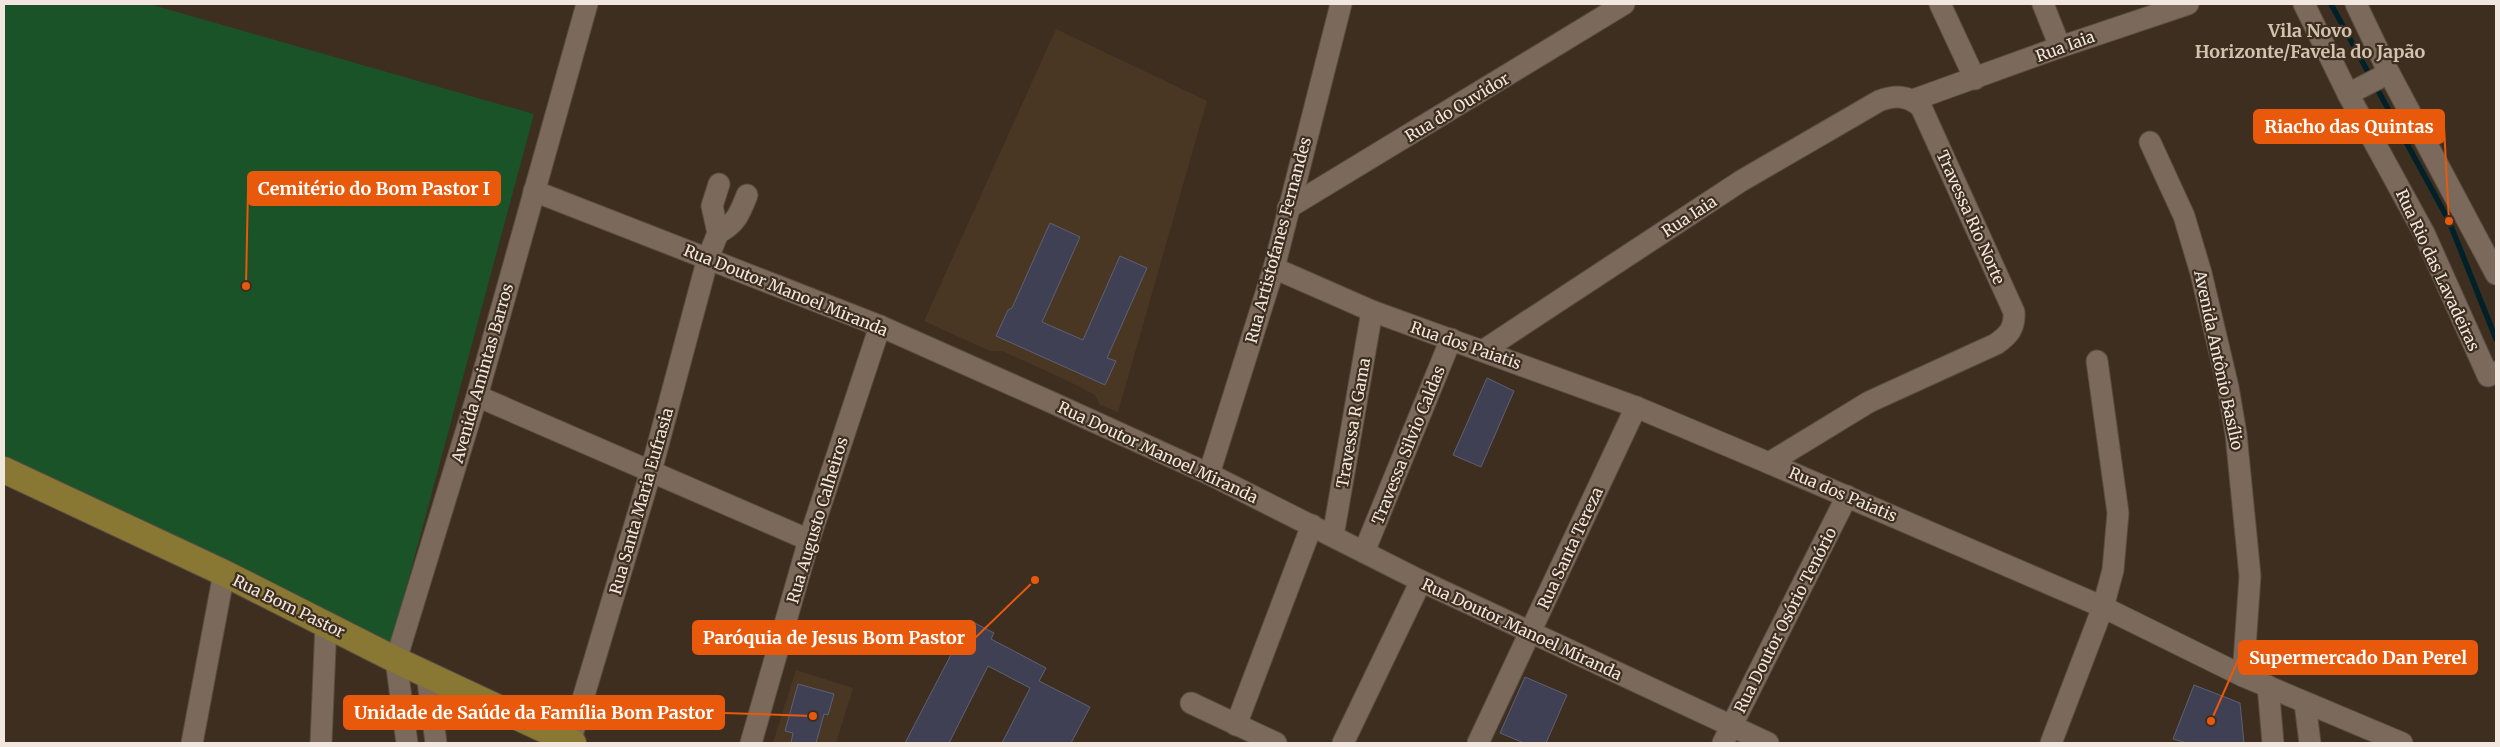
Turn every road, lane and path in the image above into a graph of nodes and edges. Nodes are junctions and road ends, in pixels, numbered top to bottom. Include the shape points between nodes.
1 (588, 4) edge
2 (1341, 4) edge
3 (1624, 4) edge
4 (1940, 4) edge
5 (2043, 4) edge
6 (2188, 4) edge
7 (2304, 4) edge
8 (2356, 4) edge
9 (2060, 46) junction
10 (2386, 75) junction
11 (1975, 79) junction
12 (2351, 93) junction
13 (1908, 98) junction
14 (2150, 142) dead end
15 (719, 184) dead end
16 (534, 191) junction
17 (747, 195) dead end
18 (1288, 208) junction
19 (718, 233) junction
20 (708, 258) junction
21 (1274, 268) junction
22 (2496, 274) edge
23 (1372, 311) junction
24 (880, 326) junction
25 (1451, 339) junction
26 (1484, 350) junction
27 (2096, 361) dead end
28 (2492, 374) edge
29 (477, 396) junction
30 (1636, 407) junction
31 (1769, 463) junction
32 (4, 470) edge
33 (651, 471) junction
34 (1209, 474) junction
35 (1847, 496) junction
36 (1312, 525) junction
37 (1333, 536) junction
38 (809, 540) junction
39 (1364, 552) junction
40 (224, 574) junction
41 (1421, 581) junction
42 (2103, 606) junction
43 (326, 623) junction
44 (1531, 633) junction
45 (396, 660) junction
46 (427, 674) junction
47 (2243, 676) junction
48 (2268, 686) junction
49 (1191, 703) dead end
50 (2305, 703) junction
51 (1236, 725) junction
52 (1727, 735) edge
53 (192, 743) edge
54 (321, 743) edge
55 (407, 743) edge
56 (436, 743) edge
57 (572, 743) edge
58 (751, 743) edge
59 (1276, 743) edge
60 (1343, 743) edge
61 (1478, 743) edge
62 (1768, 743) edge
63 (2051, 743) edge
64 (2273, 743) edge
65 (2310, 743) edge
66 (2402, 743) edge

1 - 16 street, Avenida Amintas Barros
2 - 18 street, Rua Artistofanes Fernandes
3 - 18 street, Rua do Ouvidor
4 - 11 street
5 - 9 street
6 - 9 street, Rua Iaia
7 - 12 street, Rua Rio das Lavadeiras
8 - 10 street
9 - 11 street, Rua Iaia
10 - 12 street
10 - 22 street
11 - 13 street, Rua Iaia
12 - 28 street, Rua Rio das Lavadeiras
13 - 26 street, Rua Iaia via 1879,101 1741,181
13 - 31 street, Travessa Rio Norte via 1921,107 2014,312 2012,328 1996,344 1870,402
14 - 47 street, Avenida Antônio Basílio via 2184,216 2228,387 2236,434 2250,576
15 - 19 street via 712,206
16 - 20 street, Rua Doutor Manoel Miranda
16 - 29 street, Avenida Amintas Barros
17 - 19 street via 739,216
18 - 21 street, Rua Artistofanes Fernandes
19 - 20 street, Rua Santa Maria Eufrasia
20 - 24 street, Rua Doutor Manoel Miranda
20 - 33 street, Rua Santa Maria Eufrasia
21 - 23 street, Rua dos Paiatis
21 - 34 street, Rua Artistofanes Fernandes
23 - 25 street, Rua dos Paiatis
23 - 37 street, Travessa R Gama
24 - 34 street, Rua Doutor Manoel Miranda
24 - 38 street, Rua Augusto Calheiros
25 - 26 street, Rua dos Paiatis
25 - 39 street, Travessa Silvio Caldas
26 - 30 street, Rua dos Paiatis
27 - 42 street via 2118,514 2112,570
29 - 33 street
29 - 45 street, Avenida Amintas Barros
30 - 31 street, Rua dos Paiatis
30 - 44 street, Rua Santa Tereza
31 - 35 street, Rua dos Paiatis
32 - 40 main road, Rua Bom Pastor
33 - 38 street
33 - 57 street, Rua Santa Maria Eufrasia
34 - 36 street, Rua Doutor Manoel Miranda
35 - 42 street, Rua dos Paiatis
35 - 52 street, Rua Doutor Osório Tenório
36 - 37 street, Rua Doutor Manoel Miranda
36 - 51 street
37 - 39 street, Rua Doutor Manoel Miranda
38 - 58 street, Rua Augusto Calheiros
39 - 41 street, Rua Doutor Manoel Miranda
40 - 43 main road, Rua Bom Pastor
40 - 53 street
41 - 44 street, Rua Doutor Manoel Miranda
41 - 60 street
42 - 47 street, Rua dos Paiatis
42 - 63 street
43 - 45 main road, Rua Bom Pastor
43 - 54 street
44 - 52 street, Rua Doutor Manoel Miranda
44 - 61 street, Rua Santa Tereza
45 - 46 main road, Rua Bom Pastor
45 - 55 street, Avenida Amintas Barros
46 - 56 street
46 - 57 main road, Rua Bom Pastor
47 - 48 street, Rua dos Paiatis
48 - 50 street, Rua dos Paiatis
48 - 64 street
49 - 51 street
50 - 65 street
50 - 66 street, Rua dos Paiatis
51 - 59 street
52 - 62 street, Rua Doutor Manoel Miranda

